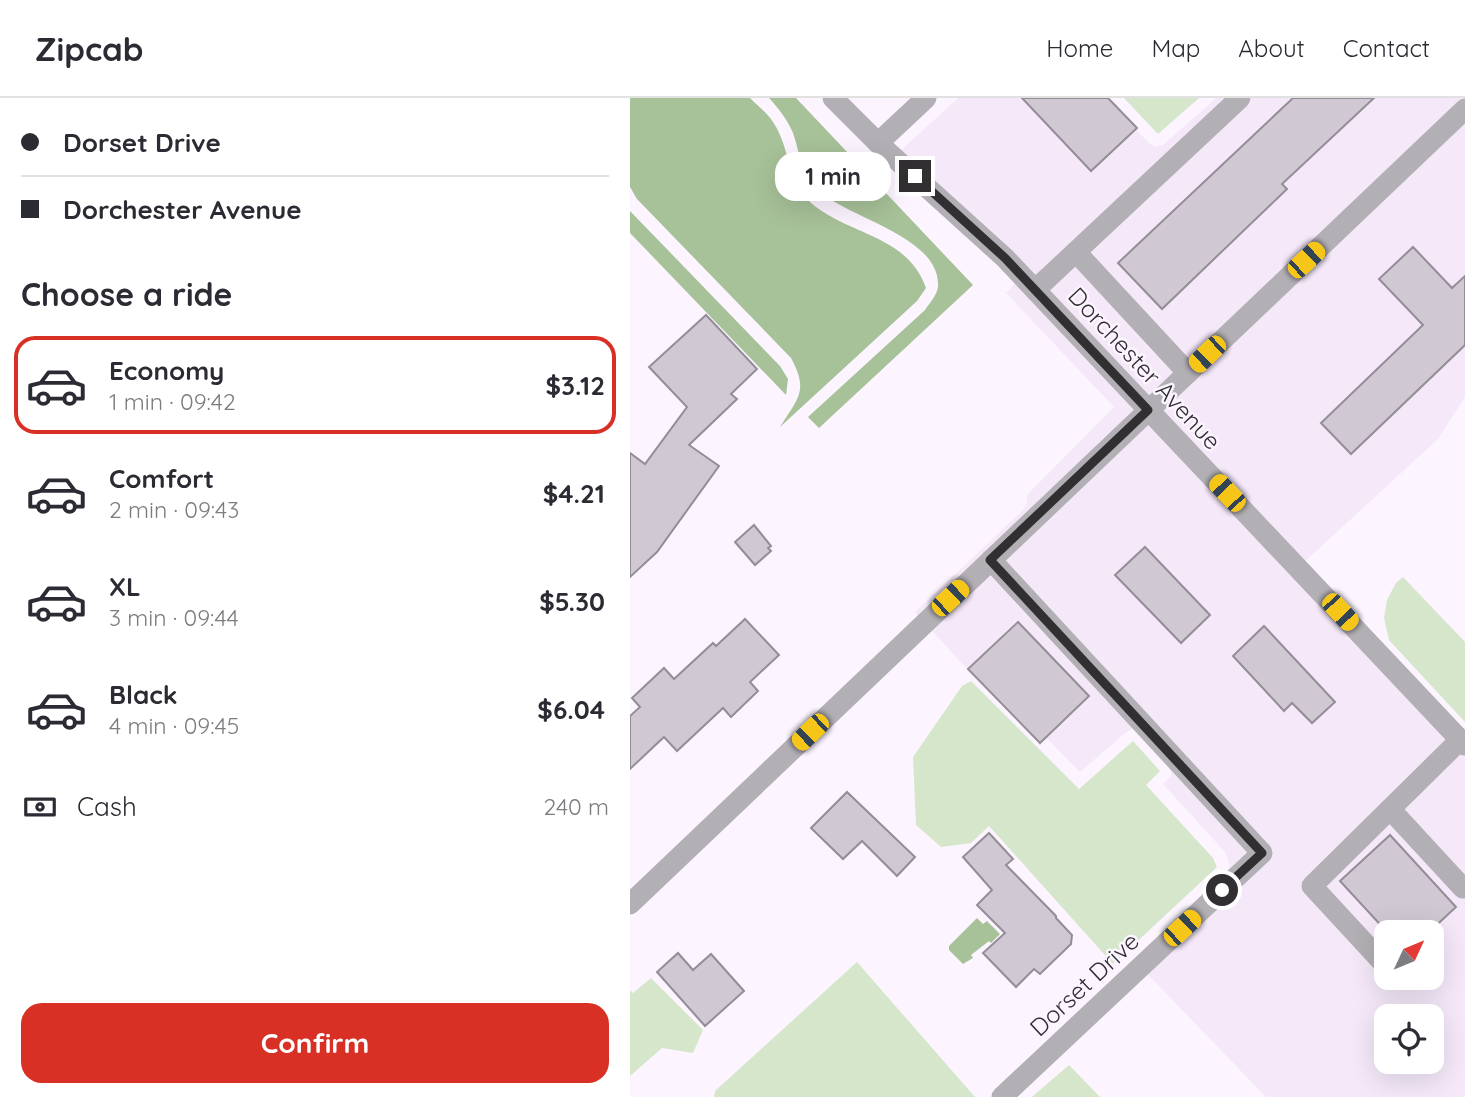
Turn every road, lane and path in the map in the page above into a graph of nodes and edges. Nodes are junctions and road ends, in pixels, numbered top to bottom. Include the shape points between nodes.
1 (833, 98) edge
2 (926, 98) edge
3 (1240, 98) edge
4 (1465, 109) edge
5 (878, 143) junction
6 (1076, 252) junction
7 (1035, 290) junction
8 (1188, 373) junction
9 (1148, 410) junction
10 (990, 560) junction
11 (1462, 743) edge
12 (1390, 809) junction
13 (1464, 888) edge
14 (630, 904) edge
15 (1374, 953) edge
16 (1002, 1097) edge

1 - 5 street, Dorchester Avenue
2 - 5 street
3 - 6 street
4 - 8 street
5 - 7 street, Dorchester Avenue
6 - 7 street
6 - 8 street
7 - 9 street, Dorchester Avenue
8 - 9 street
9 - 10 street
9 - 11 street, Dorchester Avenue
10 - 14 street
10 - 16 street, Dorset Drive via 1262,853
11 - 12 street
12 - 13 street
12 - 15 street via 1311,886

